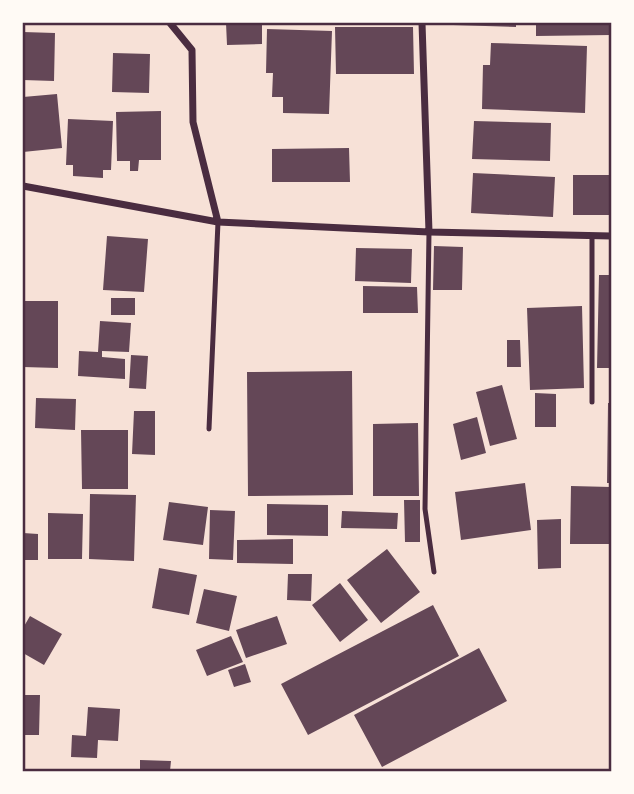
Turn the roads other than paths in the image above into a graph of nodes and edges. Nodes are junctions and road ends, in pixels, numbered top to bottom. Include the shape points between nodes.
1 (170, 23) edge
2 (422, 23) edge
3 (23, 186) edge
4 (218, 222) junction
5 (429, 232) junction
6 (592, 236) junction
7 (611, 236) edge
8 (592, 402) dead end
9 (209, 429) dead end
10 (434, 572) dead end

1 - 4 street via 192,50 193,122
2 - 5 street
3 - 4 street
4 - 5 street
4 - 9 lane
5 - 6 street
5 - 10 lane via 425,509
6 - 7 street
6 - 8 lane

